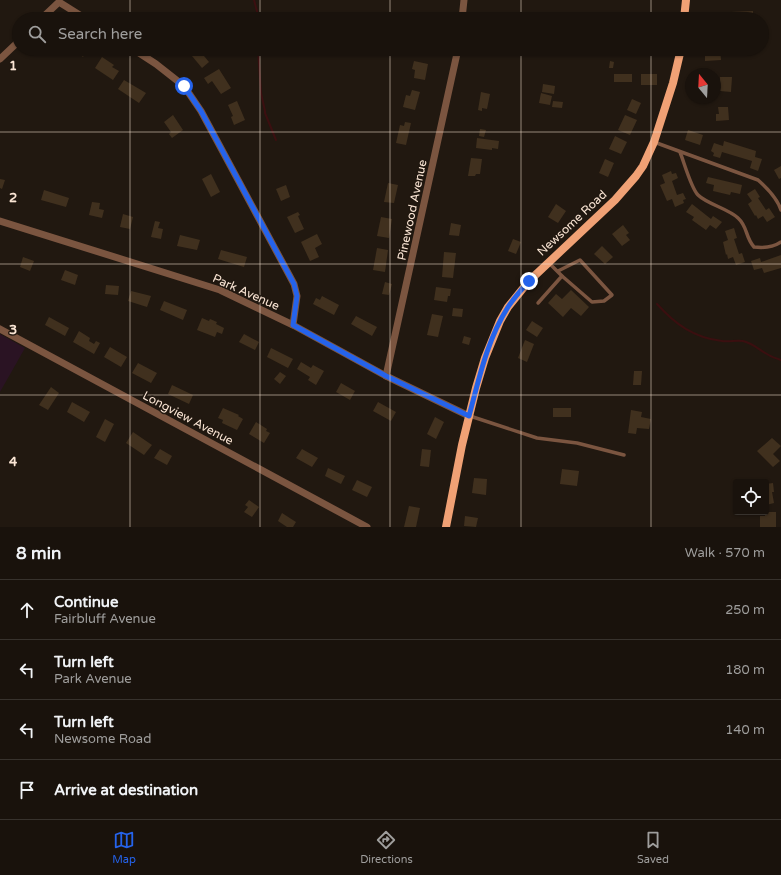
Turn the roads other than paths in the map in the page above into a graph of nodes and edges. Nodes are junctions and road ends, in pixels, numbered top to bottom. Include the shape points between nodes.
1 (464, 0) edge
2 (686, 0) edge
3 (48, 12) edge
4 (75, 12) edge
5 (463, 12) edge
6 (685, 12) edge
7 (12, 48) edge
8 (144, 56) edge
9 (456, 56) edge
10 (679, 56) edge
11 (0, 59) edge
12 (654, 142) junction
13 (680, 152) junction
14 (781, 210) edge
15 (0, 222) edge
16 (781, 242) edge
17 (548, 262) junction
18 (558, 271) junction
19 (562, 276) junction
20 (538, 303) dead end
21 (293, 325) junction
22 (0, 329) edge
23 (386, 376) junction
24 (469, 416) junction
25 (624, 455) dead end
26 (367, 527) edge
27 (446, 527) edge

1 - 5 street
2 - 6 street
3 - 4 street via 59,2
7 - 11 street
8 - 21 street via 184,86 201,111 294,284 297,296
9 - 23 street, Pinewood Avenue
10 - 12 street, Newsome Road
12 - 13 lane
12 - 17 street, Newsome Road via 643,166 628,187
13 - 14 lane via 758,180 777,201
13 - 16 lane via 698,195 737,217 744,224 749,241 754,247 761,248
15 - 21 street, Park Avenue via 220,290
17 - 18 lane
17 - 24 street, Newsome Road via 518,293 500,321 485,358
18 - 19 lane
18 - 19 lane via 580,260 612,295 604,301 592,302
19 - 20 lane
21 - 23 street, Park Avenue
22 - 26 street, Longview Avenue
23 - 24 street, Park Avenue
24 - 25 lane via 537,438 577,443
24 - 27 street, Newsome Road

